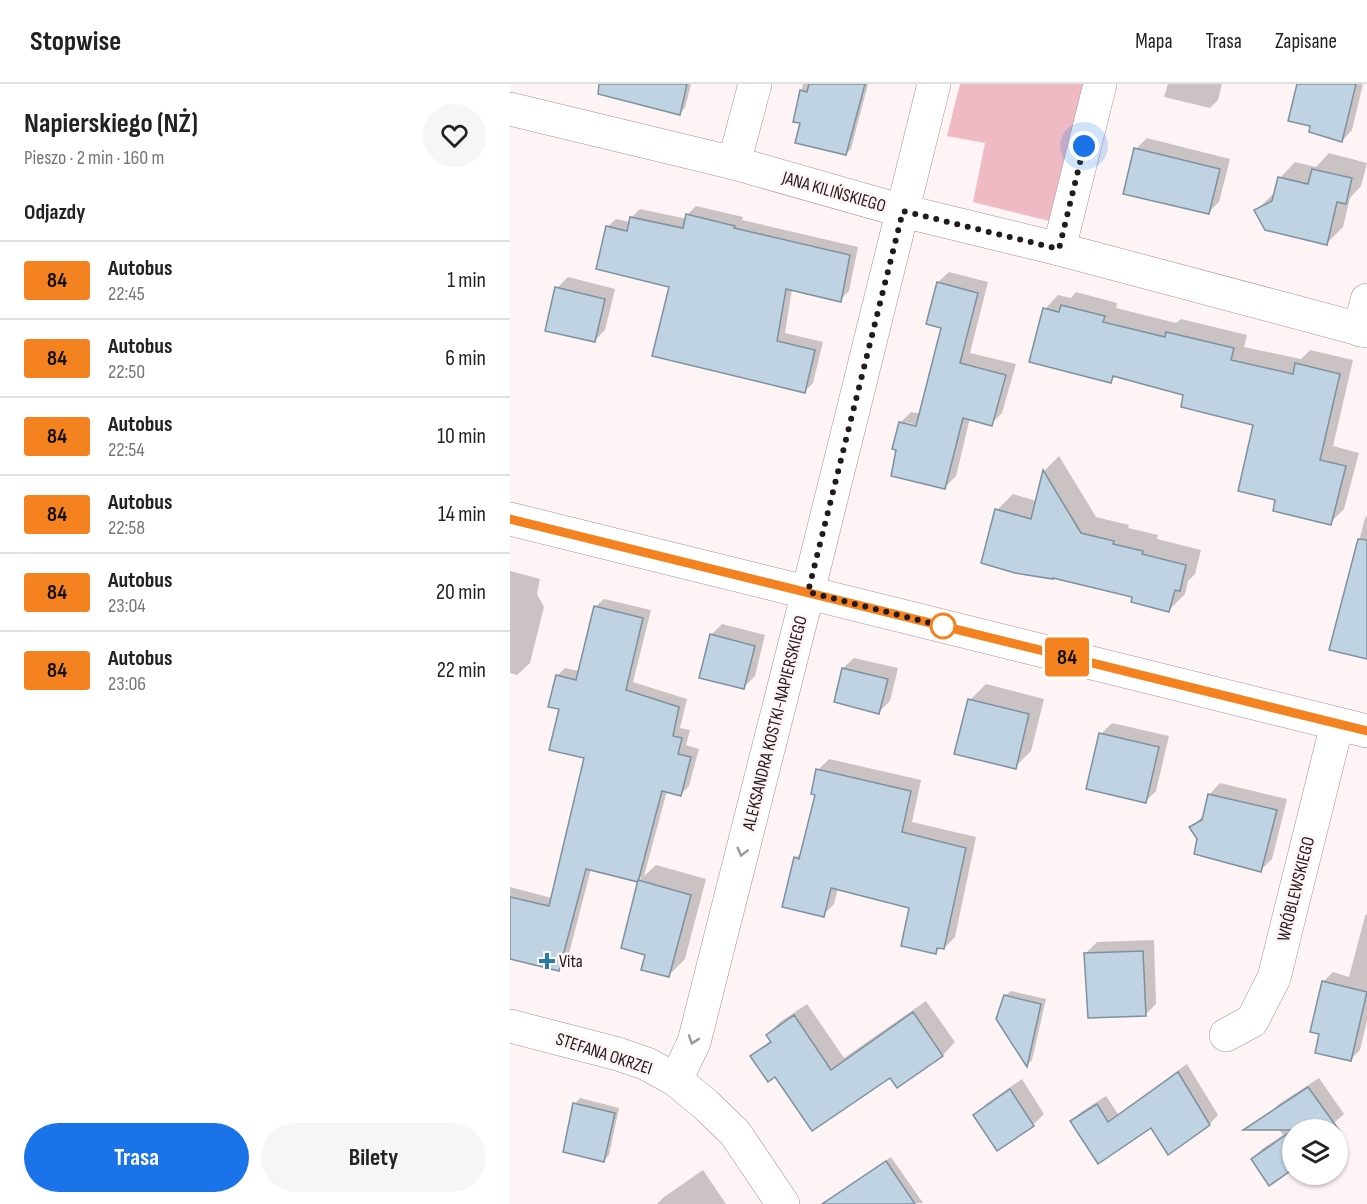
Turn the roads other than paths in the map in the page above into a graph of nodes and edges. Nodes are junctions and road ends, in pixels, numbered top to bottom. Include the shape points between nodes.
1 (756, 84) edge
2 (934, 84) edge
3 (1100, 84) edge
4 (510, 109) edge
5 (734, 164) junction
6 (903, 211) junction
7 (1059, 249) junction
8 (1365, 320) edge
9 (510, 519) edge
10 (808, 592) junction
11 (1352, 727) edge
12 (510, 1026) edge
13 (1226, 1035) dead end
14 (676, 1080) junction
15 (783, 1204) edge

1 - 5 street
2 - 6 street, ALEKSANDRA KOSTKI-NAPIERSKIEGO
3 - 7 street
4 - 5 street, JANA KILIŃSKIEGO
5 - 6 street, JANA KILIŃSKIEGO
6 - 7 street, JANA KILIŃSKIEGO
6 - 10 street, ALEKSANDRA KOSTKI-NAPIERSKIEGO
7 - 8 street, JANA KILIŃSKIEGO
9 - 10 street
10 - 11 street
10 -> 14 street, ALEKSANDRA KOSTKI-NAPIERSKIEGO via 694,1042
11 - 13 street, WRÓBLEWSKIEGO via 1274,978 1252,1021
12 - 14 street, STEFANA OKRZEI via 618,1054
14 - 15 street, STEFANA OKRZEI via 735,1133

